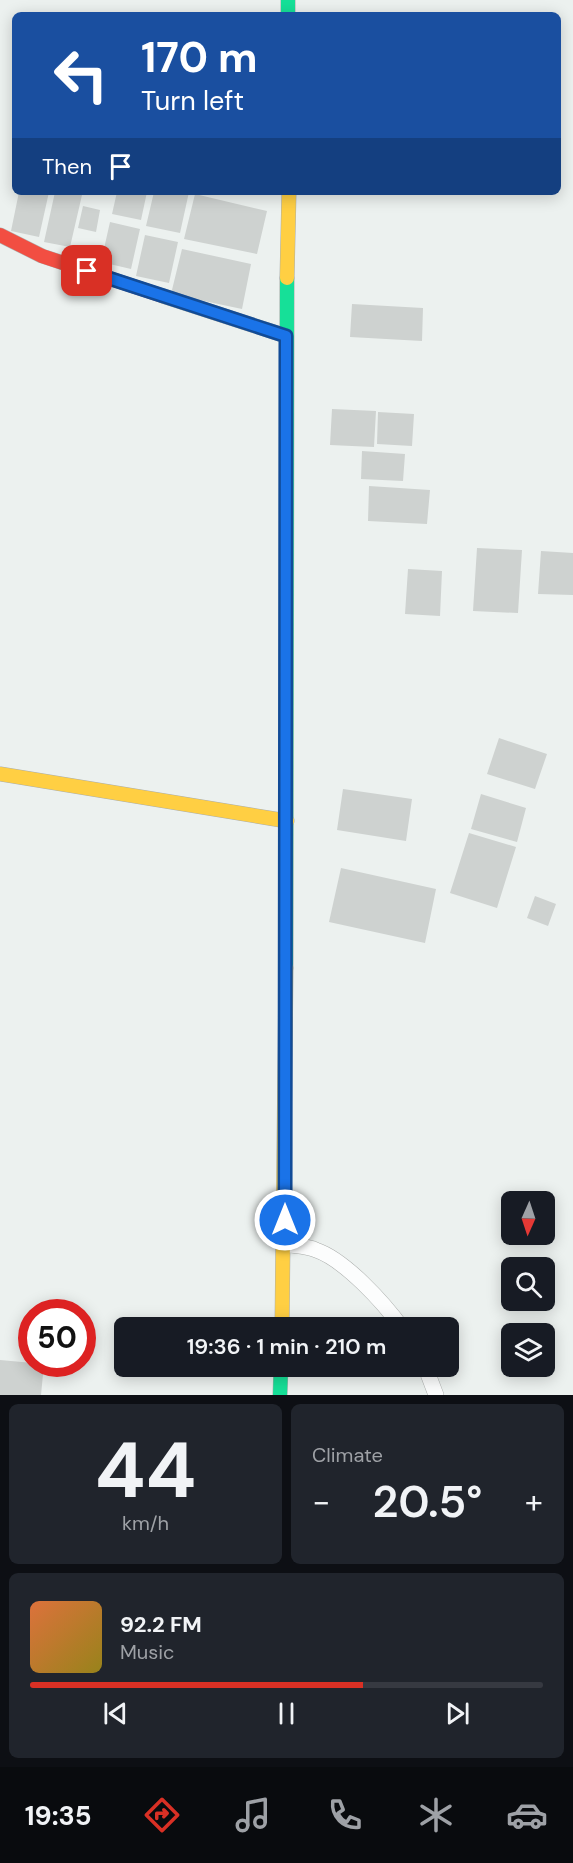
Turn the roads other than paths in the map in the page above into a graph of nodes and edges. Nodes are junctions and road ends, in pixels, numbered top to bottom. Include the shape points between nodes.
1 (289, 195) edge
2 (0, 235) edge
3 (286, 336) junction
4 (0, 774) edge
5 (287, 821) junction
6 (284, 1244) junction
7 (282, 1317) edge
8 (394, 1317) edge
9 (281, 1377) edge
10 (429, 1377) edge
11 (280, 1395) edge
12 (436, 1395) edge

1 - 3 main road
2 - 3 main road via 42,256
3 - 5 main road
4 - 5 main road
5 - 6 main road
6 - 7 main road
6 - 8 lane via 318,1250 382,1300
9 - 11 main road
10 - 12 lane

